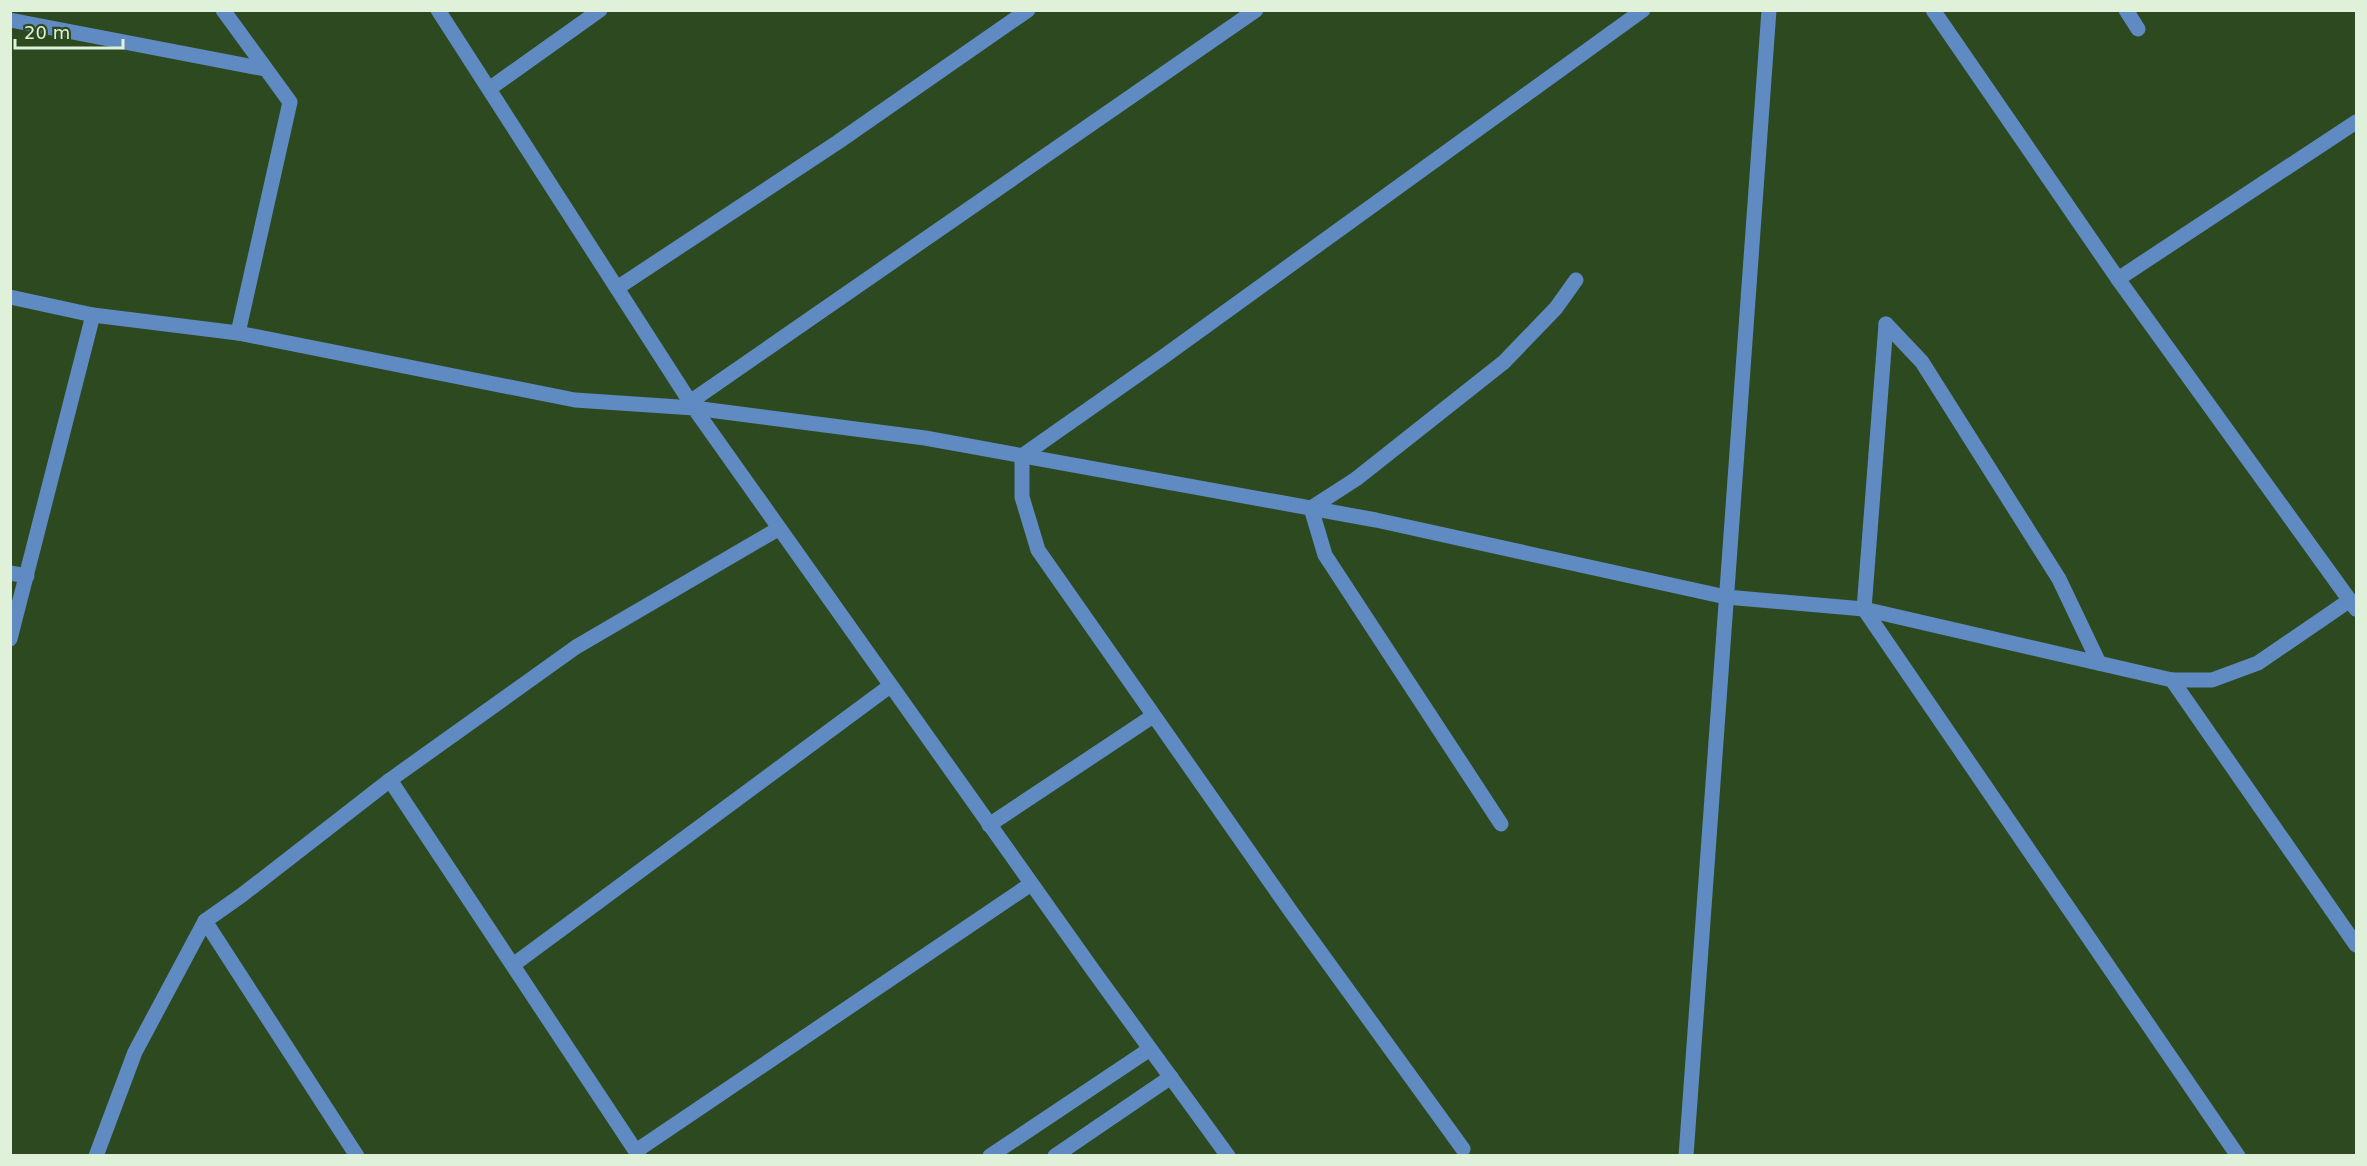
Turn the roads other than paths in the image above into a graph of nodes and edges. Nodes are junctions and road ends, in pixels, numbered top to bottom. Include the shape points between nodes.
1 (222, 10) edge
2 (438, 10) edge
3 (600, 10) edge
4 (1028, 10) edge
5 (1256, 10) edge
6 (1643, 10) edge
7 (1769, 10) edge
8 (1933, 10) edge
9 (2126, 10) edge
10 (10, 20) edge
11 (2138, 29) dead end
12 (265, 69) junction
13 (489, 88) junction
14 (2356, 122) edge
15 (2118, 279) junction
16 (1576, 280) dead end
17 (617, 288) junction
18 (10, 297) edge
19 (93, 315) junction
20 (238, 333) junction
21 (692, 405) junction
22 (1022, 456) junction
23 (1311, 508) junction
24 (778, 529) junction
25 (10, 573) edge
26 (27, 576) junction
27 (1726, 597) junction
28 (2353, 604) edge
29 (1864, 609) junction
30 (10, 639) edge
31 (2099, 663) junction
32 (2172, 680) junction
33 (890, 686) junction
34 (1153, 716) junction
35 (390, 780) junction
36 (1501, 824) dead end
37 (988, 825) junction
38 (1031, 884) junction
39 (205, 921) junction
40 (2356, 945) edge
41 (513, 965) junction
42 (1150, 1049) junction
43 (1171, 1077) junction
44 (1463, 1149) dead end
45 (638, 1153) edge
46 (96, 1155) edge
47 (357, 1155) edge
48 (990, 1155) edge
49 (1054, 1155) edge
50 (1228, 1155) edge
51 (1686, 1155) edge
52 (2238, 1155) edge

1 - 12 street
2 - 13 street
3 - 13 street
4 - 17 street
5 - 21 street
6 - 22 street
7 - 27 street
8 - 15 street
9 - 11 street
10 - 12 street
12 - 20 street via 290,102
13 - 17 street
14 - 15 street
15 - 28 street
16 - 23 street via 1556,308 1504,362 1356,479
17 - 21 street
18 - 19 street
19 - 20 street
19 - 26 street
20 - 21 street via 575,400
21 - 22 street
21 - 24 street
22 - 23 street
22 - 34 street via 1022,496 1038,550
23 - 27 street
23 - 36 street via 1325,555
24 - 33 street
24 - 35 street via 576,647
25 - 26 street
26 - 30 street
27 - 29 street
27 - 51 street
28 - 32 street via 2258,663 2212,680
29 - 31 street
29 - 31 street via 1886,324 1923,362 2059,579
29 - 52 street
31 - 32 street
32 - 40 street
33 - 37 street
33 - 41 street
34 - 37 street
34 - 44 street
35 - 39 street
35 - 41 street
37 - 38 street
38 - 42 street
38 - 45 street
39 - 46 street via 135,1052
39 - 47 street
41 - 45 street
42 - 43 street
42 - 48 street
43 - 49 street
43 - 50 street

